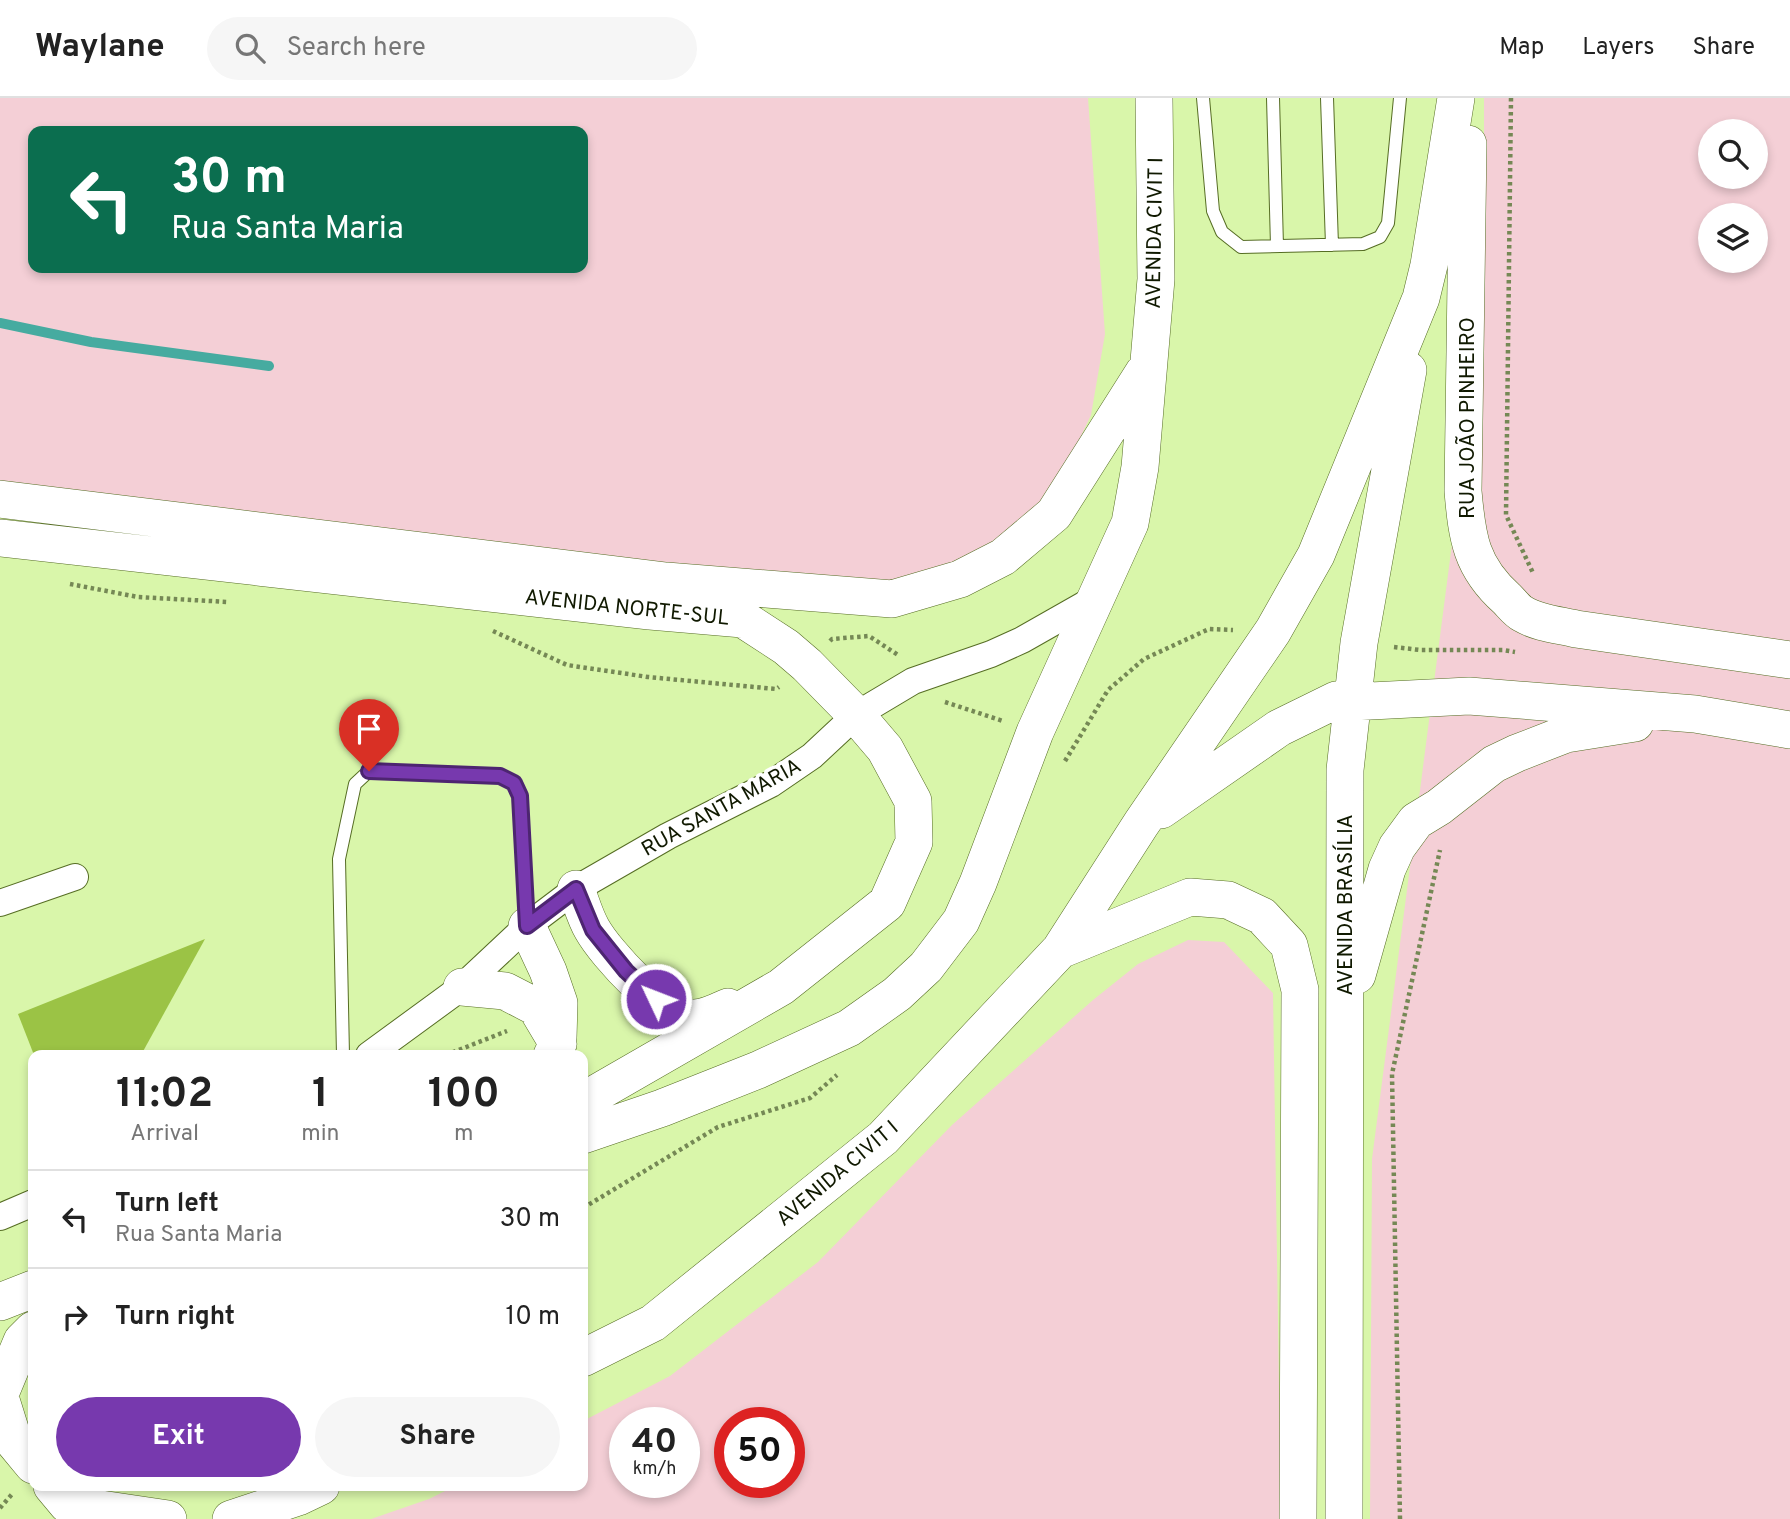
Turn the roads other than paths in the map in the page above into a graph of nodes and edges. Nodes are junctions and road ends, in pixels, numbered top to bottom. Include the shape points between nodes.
1 (1154, 98) edge
2 (1203, 98) edge
3 (1273, 98) edge
4 (1327, 98) edge
5 (1400, 98) edge
6 (1456, 98) edge
7 (1469, 98) edge
8 (1332, 245) junction
9 (1277, 246) junction
10 (1421, 298) junction
11 (1147, 368) junction
12 (0, 499) edge
13 (0, 538) edge
14 (1096, 598) junction
15 (1790, 660) edge
16 (1350, 702) junction
17 (1695, 714) junction
18 (856, 715) junction
19 (1790, 730) edge
20 (1141, 824) junction
21 (75, 877) dead end
22 (576, 889) junction
23 (0, 903) edge
24 (527, 926) junction
25 (1060, 950) junction
26 (462, 987) junction
27 (781, 987) junction
28 (1346, 1013) junction
29 (555, 1049) edge
30 (343, 1050) edge
31 (376, 1050) edge
32 (588, 1098) edge
33 (588, 1133) edge
34 (28, 1205) edge
35 (0, 1217) edge
36 (28, 1291) edge
37 (0, 1302) edge
38 (28, 1334) edge
39 (588, 1356) edge
40 (0, 1395) edge
41 (28, 1459) edge
42 (55, 1491) edge
43 (311, 1491) edge
44 (168, 1519) edge
45 (231, 1519) edge
46 (1298, 1519) edge
47 (1344, 1519) edge

1 - 11 main road, AVENIDA CIVIT I via 1156,279
2 - 9 lane via 1213,211 1222,232 1241,247
3 - 9 lane
4 - 8 lane
5 - 8 lane via 1388,223 1380,237 1363,244
6 - 10 main road
7 - 15 main road, RUA JOÃO PINHEIRO via 1463,491 1465,519 1481,573 1522,614 1542,620
8 - 9 lane
10 - 16 main road, AVENIDA BRASÍLIA
10 - 20 main road via 1316,555 1273,631
11 - 12 main road, AVENIDA NORTE-SUL via 1054,514 1003,557 960,579 892,599 666,581
11 - 14 main road, AVENIDA CIVIT I via 1140,467 1130,523
13 - 18 main road, AVENIDA NORTE-SUL via 743,619 807,664
14 - 18 street, RUA SANTA MARIA via 1023,640 913,681
14 - 33 main road, AVENIDA CIVIT I via 1035,732 961,921 926,967 849,1028 758,1070
16 - 17 main road via 1469,696
16 - 20 main road via 1336,700 1279,728
16 - 28 main road, AVENIDA BRASÍLIA via 1345,770
17 - 19 main road
17 - 28 main road via 1566,734 1494,764 1416,821 1387,869
18 - 22 street, RUA SANTA MARIA via 813,756 771,784
18 - 27 main road, AVENIDA NORTE-SUL via 885,749 913,801 914,842 887,904
20 - 25 main road
21 - 23 street
22 - 24 street, RUA SANTA MARIA
22 - 27 main road via 593,930 626,971 674,1014 693,1018 713,1014
24 - 26 street, RUA SANTA MARIA
24 - 29 main road via 559,1003
24 - 30 lane via 520,796 514,783 500,776 369,771 355,784 339,859
25 - 39 main road, AVENIDA CIVIT I via 883,1138 653,1323
25 - 46 main road via 1190,897 1228,900 1262,916 1289,944 1300,990
26 - 29 main road via 505,991 536,1007
26 - 31 street, RUA SANTA MARIA
27 - 32 main road, AVENIDA NORTE-SUL
28 - 47 main road, AVENIDA BRASÍLIA
34 - 35 street
36 - 37 main road
38 - 40 main road
40 - 41 main road via 14,1442
42 - 44 main road via 67,1504
43 - 45 main road

